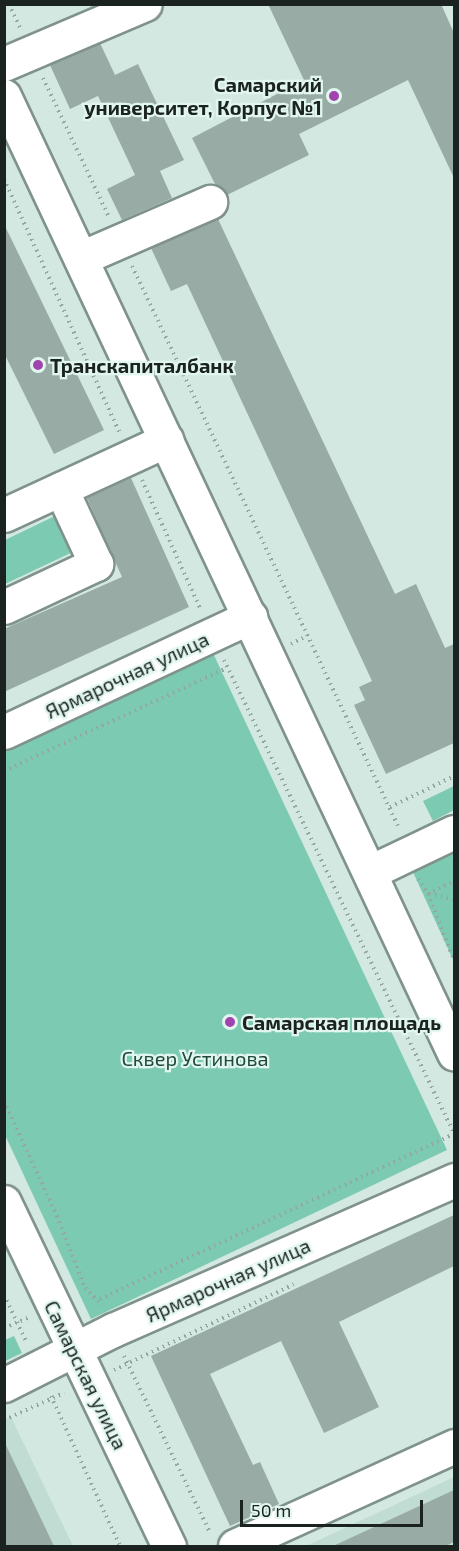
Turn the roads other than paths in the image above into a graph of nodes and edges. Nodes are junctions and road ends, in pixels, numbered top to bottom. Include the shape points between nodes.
1 (145, 4) edge
2 (18, 59) edge
3 (4, 96) edge
4 (210, 202) dead end
5 (81, 258) junction
6 (166, 440) junction
7 (61, 489) junction
8 (4, 515) edge
9 (4, 607) edge
10 (250, 617) junction
11 (4, 732) edge
12 (454, 832) edge
13 (370, 872) junction
14 (454, 1053) edge
15 (454, 1180) edge
16 (4, 1202) edge
17 (73, 1349) junction
18 (4, 1385) edge
19 (454, 1446) edge
20 (223, 1541) edge
21 (169, 1546) edge

1 - 2 street
3 - 5 street
4 - 5 street
5 - 6 street
6 - 7 street
6 - 10 street
7 - 8 street
7 - 9 street via 96,564
10 - 11 street, Ярмарочная улица
10 - 13 street
12 - 13 street
13 - 14 street
15 - 17 street, Ярмарочная улица
16 - 17 street, Самарская улица
17 - 18 street, Ярмарочная улица
17 - 21 street, Самарская улица
19 - 20 street

